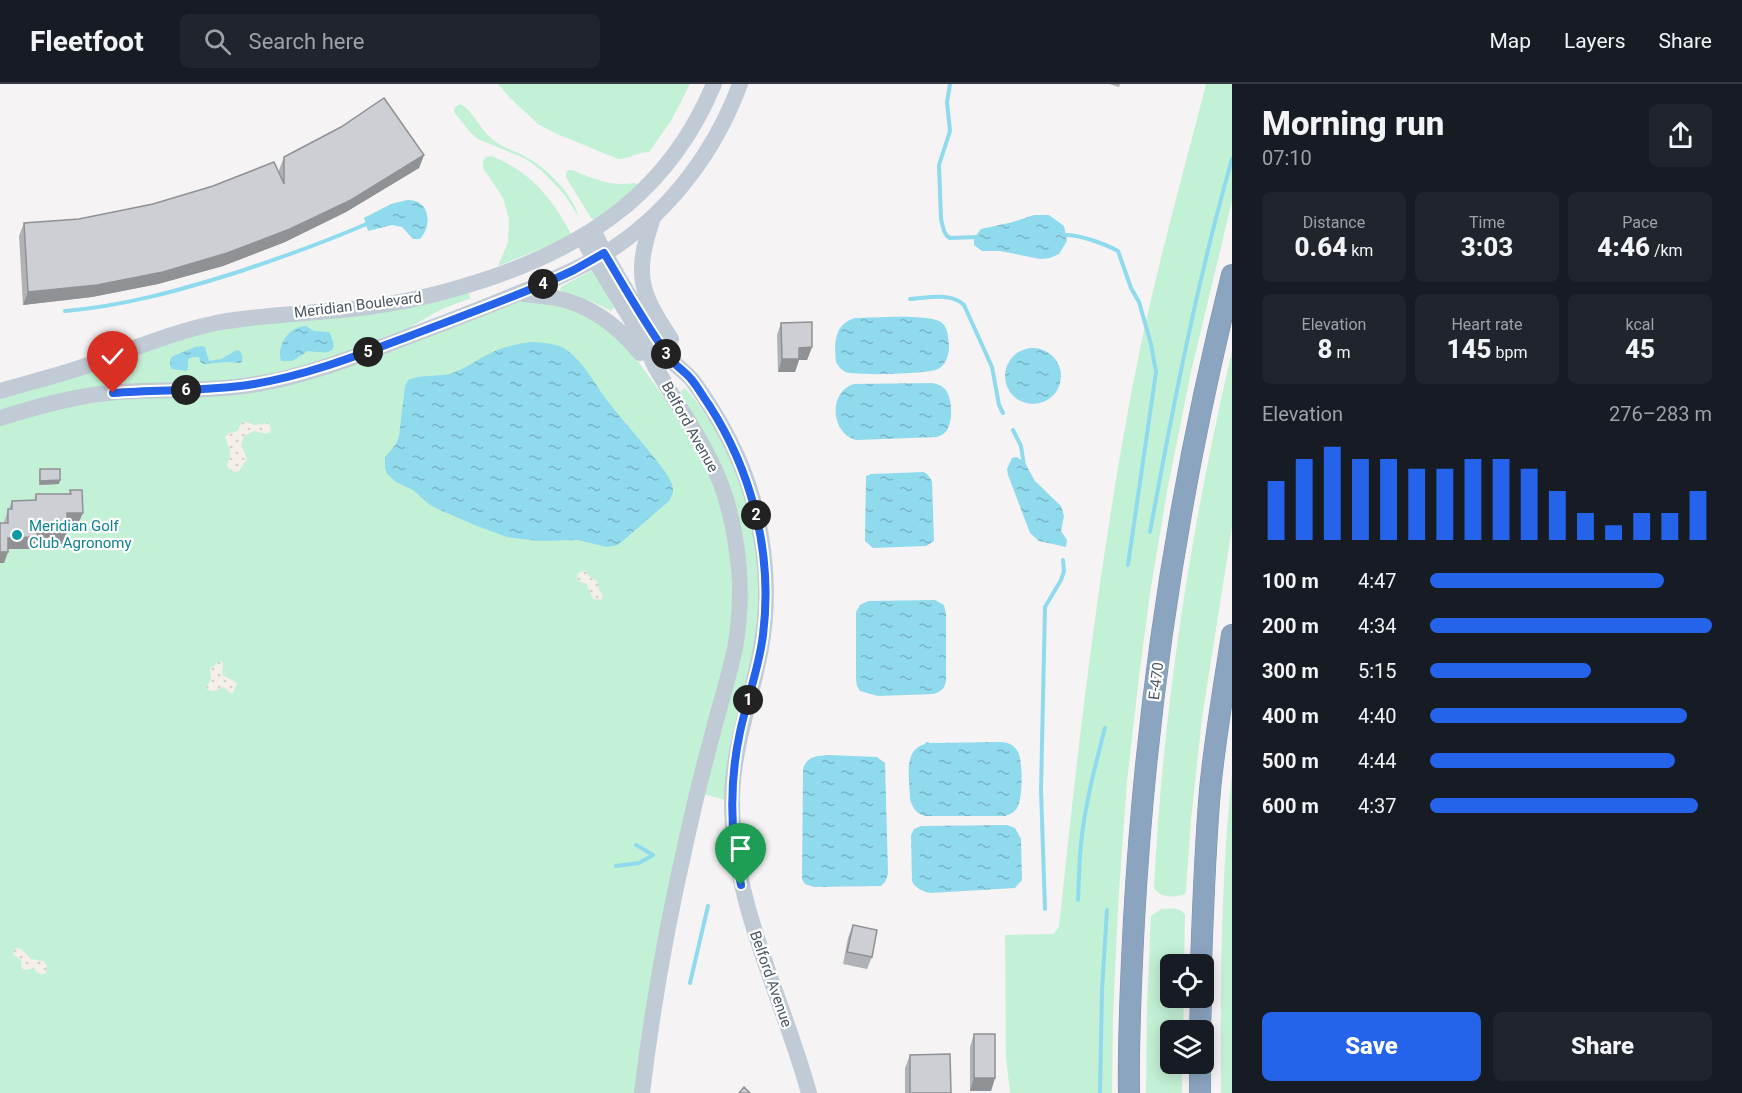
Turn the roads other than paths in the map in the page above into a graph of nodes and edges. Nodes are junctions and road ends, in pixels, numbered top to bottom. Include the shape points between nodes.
1 (714, 84) edge
2 (740, 84) edge
3 (654, 215) junction
4 (588, 234) junction
5 (599, 256) junction
6 (1232, 275) edge
7 (519, 294) junction
8 (654, 366) junction
9 (692, 380) junction
10 (0, 392) edge
11 (0, 418) edge
12 (1232, 635) edge
13 (1201, 954) edge
14 (1200, 1074) edge
15 (642, 1093) edge
16 (809, 1093) edge
17 (1129, 1093) edge
18 (1200, 1093) edge

1 - 4 main road, Meridian Boulevard via 694,126 667,164 630,204
2 - 3 main road via 705,155
3 - 5 main road
3 - 9 main road via 643,254 644,293
4 - 5 main road, Belford Avenue
4 - 10 main road, Meridian Boulevard via 526,265 437,294 372,307 262,316 209,325
5 - 7 main road
5 - 8 main road, Belford Avenue
5 - 9 main road, Belford Avenue via 668,356
6 - 17 highway, E-470 via 1179,521 1152,706 1137,879
7 - 8 main road via 556,298 591,310 620,330
7 - 11 main road via 357,357 285,378 222,388 98,394
8 - 15 main road, Belford Avenue via 697,434 723,490 736,544 740,595 734,653 702,772 670,917
9 - 16 main road, Belford Avenue via 738,458 753,499 762,543 763,633 735,759 733,836 751,922
12 - 13 highway via 1211,788
14 - 18 highway

